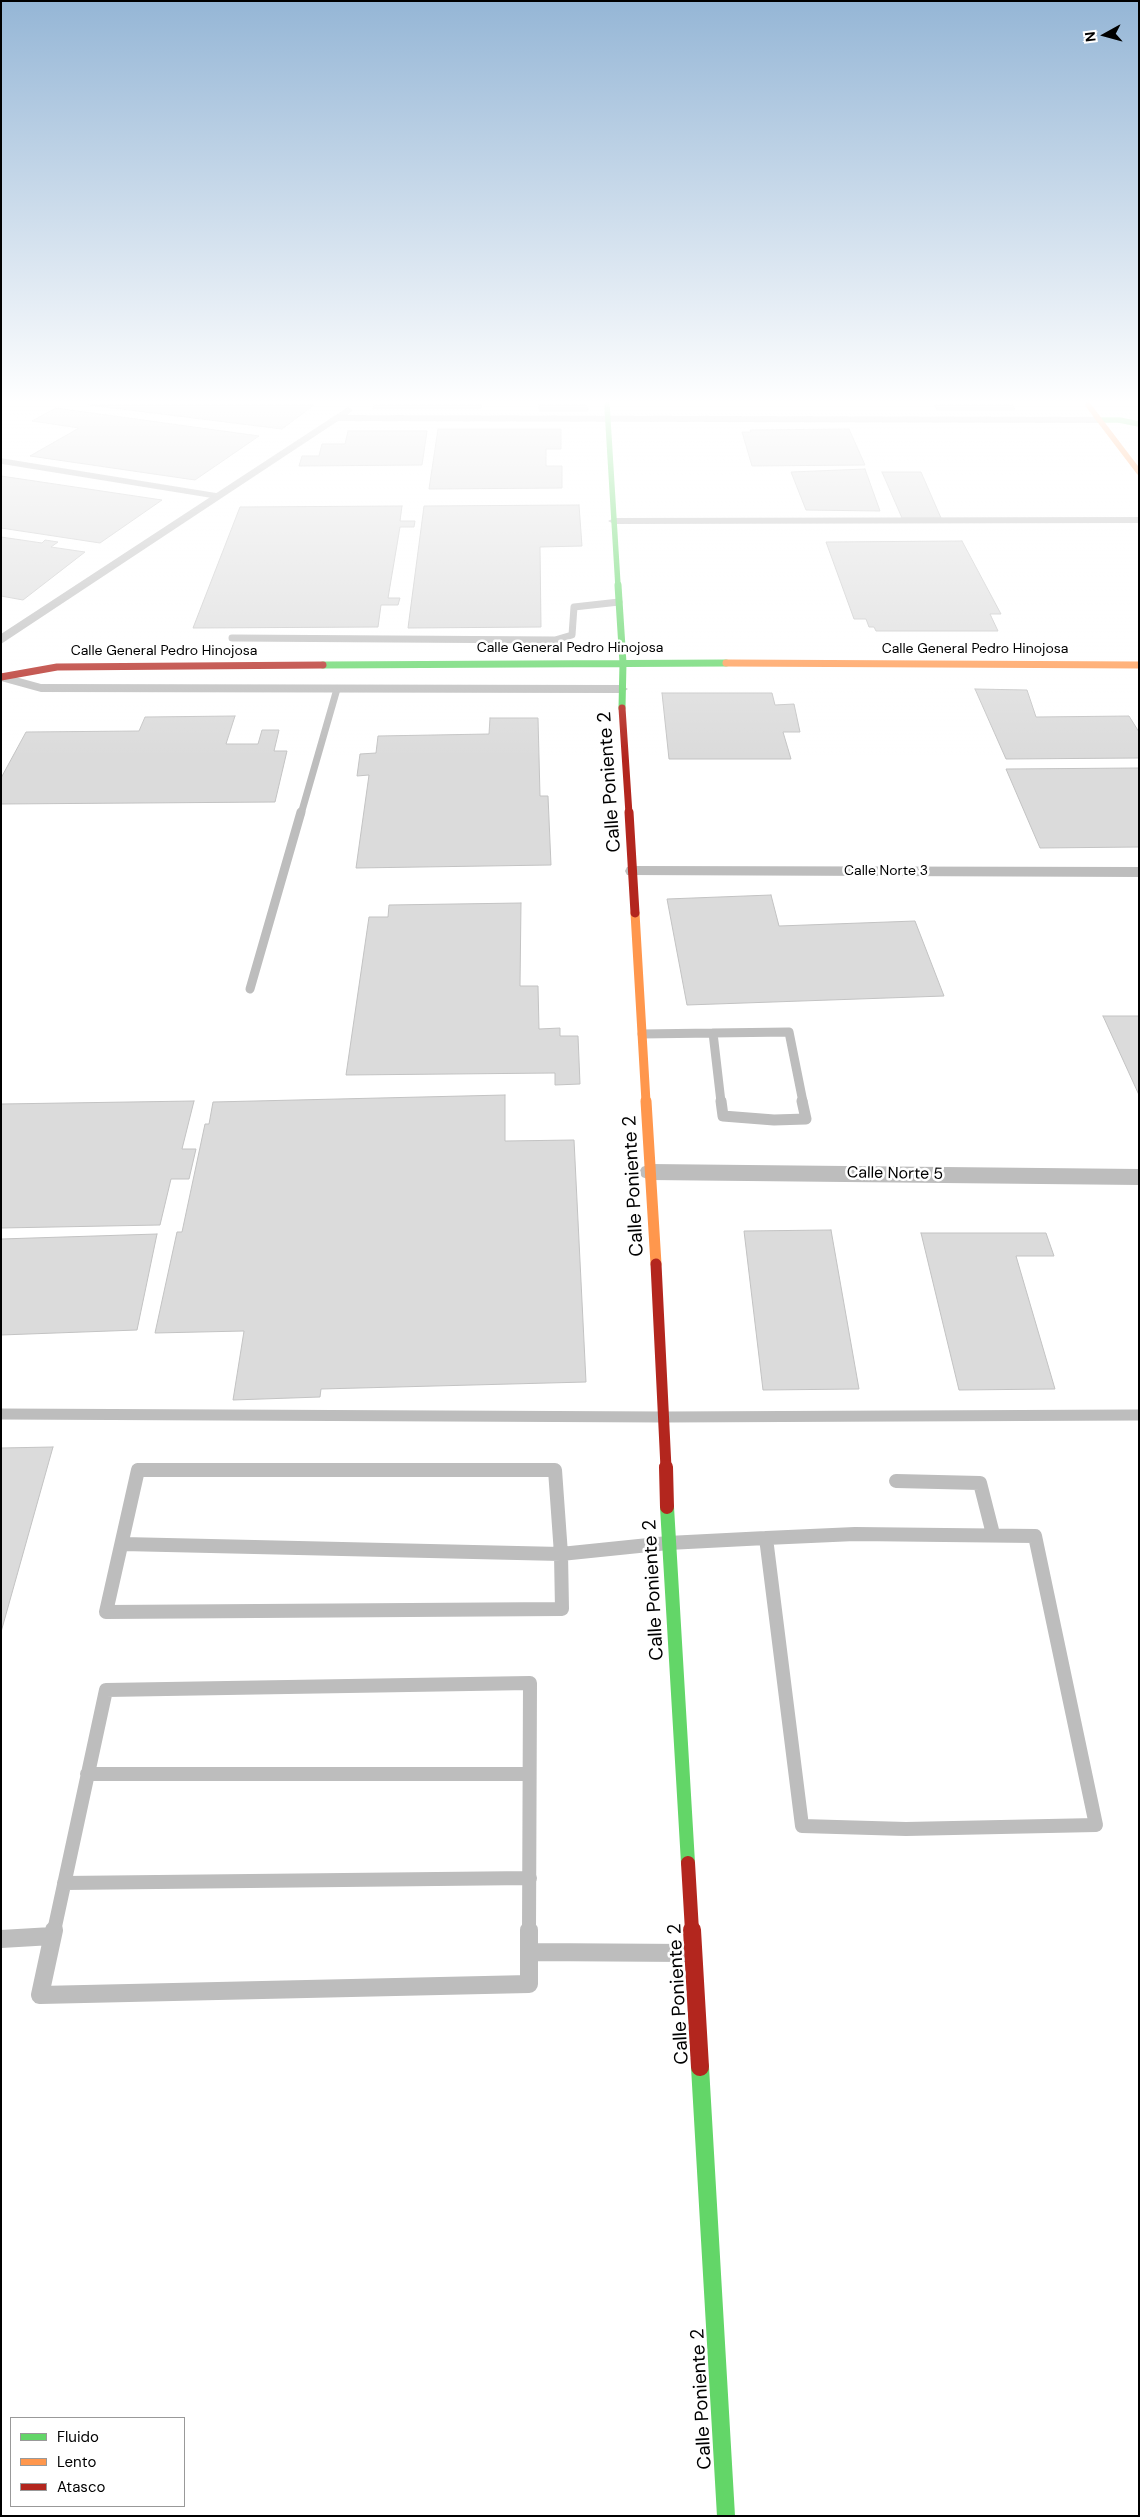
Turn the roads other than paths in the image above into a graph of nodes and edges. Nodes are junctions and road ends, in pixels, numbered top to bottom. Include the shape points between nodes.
1 (177, 522) edge
2 (614, 522) edge
3 (618, 602) junction
4 (232, 638) dead end
5 (1, 640) edge
6 (623, 662) junction
7 (359, 664) junction
8 (1139, 664) edge
9 (1, 677) edge
10 (337, 689) junction
11 (355, 689) junction
12 (621, 689) junction
13 (634, 870) junction
14 (1139, 872) edge
15 (250, 989) dead end
16 (713, 1033) junction
17 (642, 1034) junction
18 (650, 1172) junction
19 (1139, 1177) edge
20 (1, 1414) edge
21 (1139, 1416) edge
22 (665, 1417) junction
23 (896, 1481) dead end
24 (993, 1534) junction
25 (766, 1538) junction
26 (668, 1543) junction
27 (123, 1544) junction
28 (561, 1554) junction
29 (87, 1774) junction
30 (529, 1774) junction
31 (530, 1878) junction
32 (64, 1883) junction
33 (52, 1936) junction
34 (1, 1939) edge
35 (530, 1952) junction
36 (694, 1953) junction
37 (726, 2516) edge

1 - 5 street
2 - 3 street, Calle Poniente 2
3 - 4 lane via 574,607 572,634 555,640
3 - 6 street, Calle Poniente 2
6 - 7 street, Calle General Pedro Hinojosa
6 - 8 street, Calle General Pedro Hinojosa
6 - 12 street, Calle Poniente 2
7 - 9 street, Calle General Pedro Hinojosa via 57,667
7 - 11 street
9 - 10 street via 41,688
10 - 11 street
10 - 15 lane
11 - 12 street
12 - 13 street, Calle Poniente 2
13 - 14 street, Calle Norte 3
13 - 17 street, Calle Poniente 2
16 - 16 lane via 789,1032 806,1119 723,1116
16 - 17 lane
17 - 18 street, Calle Poniente 2
18 - 19 street, Calle Norte 5
18 - 22 street, Calle Poniente 2
20 - 22 lane
21 - 22 lane
22 - 26 street, Calle Poniente 2
23 - 24 lane via 980,1483
24 - 25 lane
24 - 25 lane via 1035,1536 1096,1825 906,1829 802,1826
25 - 26 lane
26 - 28 lane
26 - 36 street, Calle Poniente 2
27 - 28 lane
27 - 28 lane via 138,1470 555,1470
27 - 28 lane via 106,1612 562,1609
29 - 30 lane
29 - 30 lane via 106,1690 530,1683
29 - 32 lane
30 - 31 lane
31 - 32 lane
31 - 35 lane
32 - 33 lane
33 - 34 lane
33 - 35 lane via 40,1995 529,1984
35 - 36 lane
36 - 37 street, Calle Poniente 2

